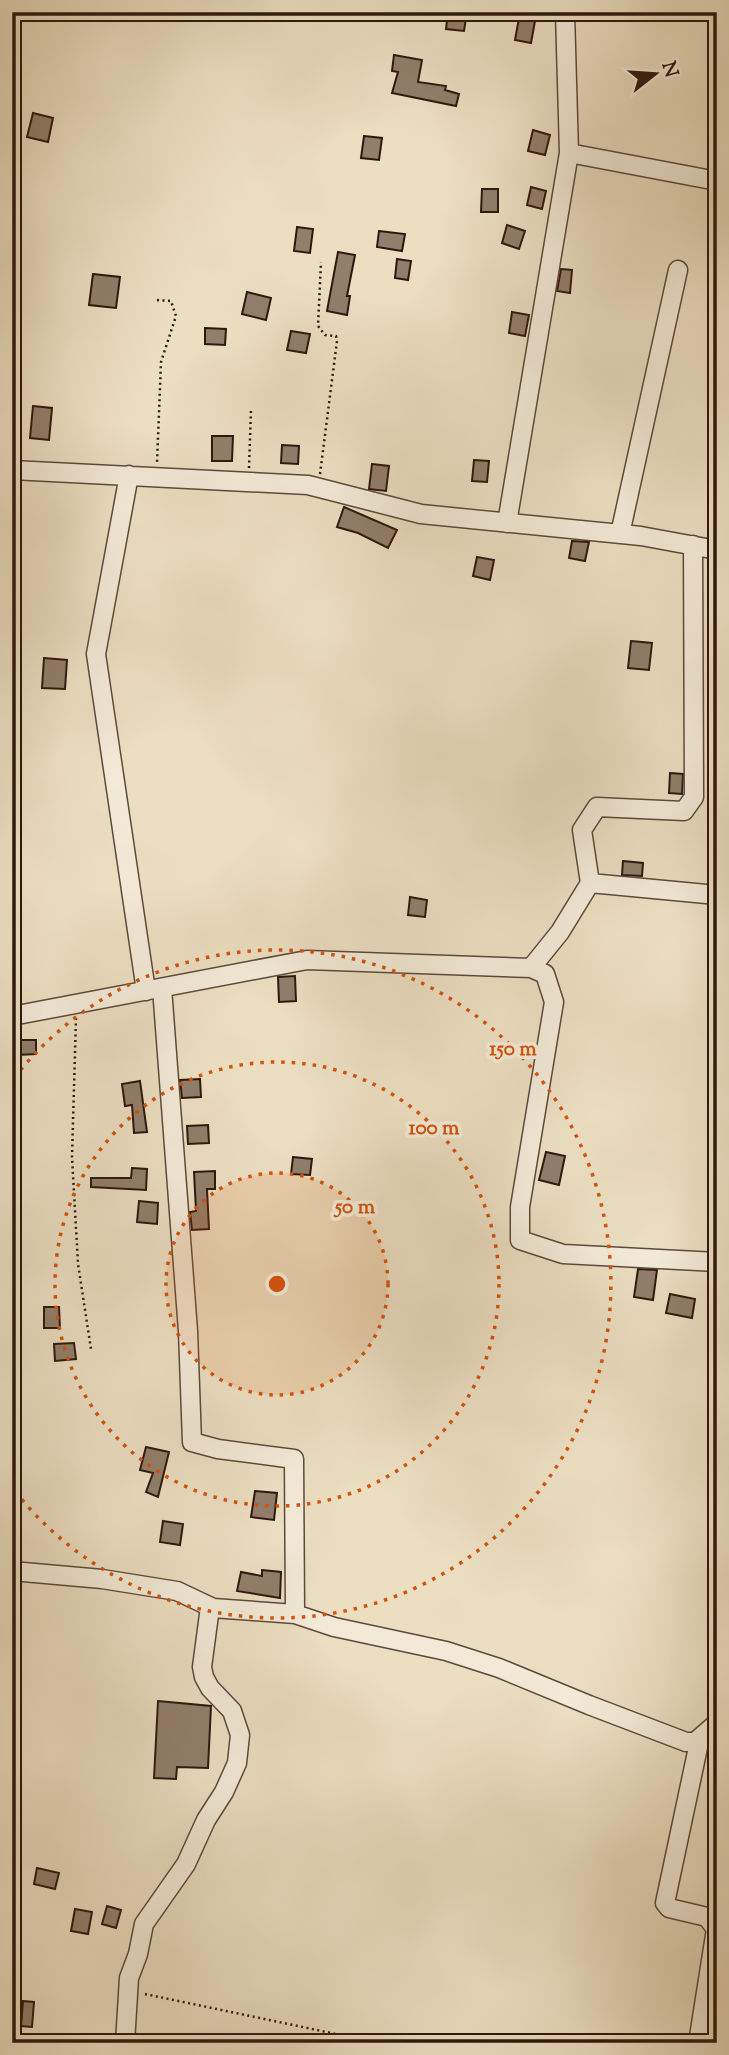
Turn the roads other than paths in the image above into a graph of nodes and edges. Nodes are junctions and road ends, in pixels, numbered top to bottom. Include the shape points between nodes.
1 (565, 12) edge
2 (569, 153) junction
3 (717, 181) edge
4 (678, 270) dead end
5 (12, 470) edge
6 (129, 475) junction
7 (507, 523) junction
8 (621, 534) junction
9 (693, 545) junction
10 (717, 550) edge
11 (590, 883) junction
12 (717, 895) edge
13 (531, 968) junction
14 (154, 990) junction
15 (12, 1016) edge
16 (717, 1262) edge
17 (12, 1571) edge
18 (210, 1607) junction
19 (295, 1614) junction
20 (717, 1723) edge
21 (700, 1738) junction
22 (125, 2043) edge
23 (698, 2043) edge

1 - 2 street
2 - 3 street
2 - 7 street
4 - 8 street
5 - 6 street
6 - 7 street via 308,485 421,514
6 - 14 street via 96,654
7 - 8 street
8 - 9 street
9 - 10 street
9 - 11 street via 694,797 684,811 597,807 582,830
11 - 12 street
11 - 13 street
13 - 14 street via 307,960
13 - 16 street via 545,974 554,1002 520,1207 520,1240 563,1254
14 - 15 street
14 - 19 street via 188,1331 192,1442 294,1459
17 - 18 street via 102,1578 177,1591
18 - 19 street
18 - 22 street via 202,1667 210,1688 232,1711 240,1735 237,1763 187,1864 144,1924 129,1978
19 - 21 street via 459,1655 686,1742
20 - 21 street
21 - 23 street via 665,1903 669,1908 708,1917 716,1929

